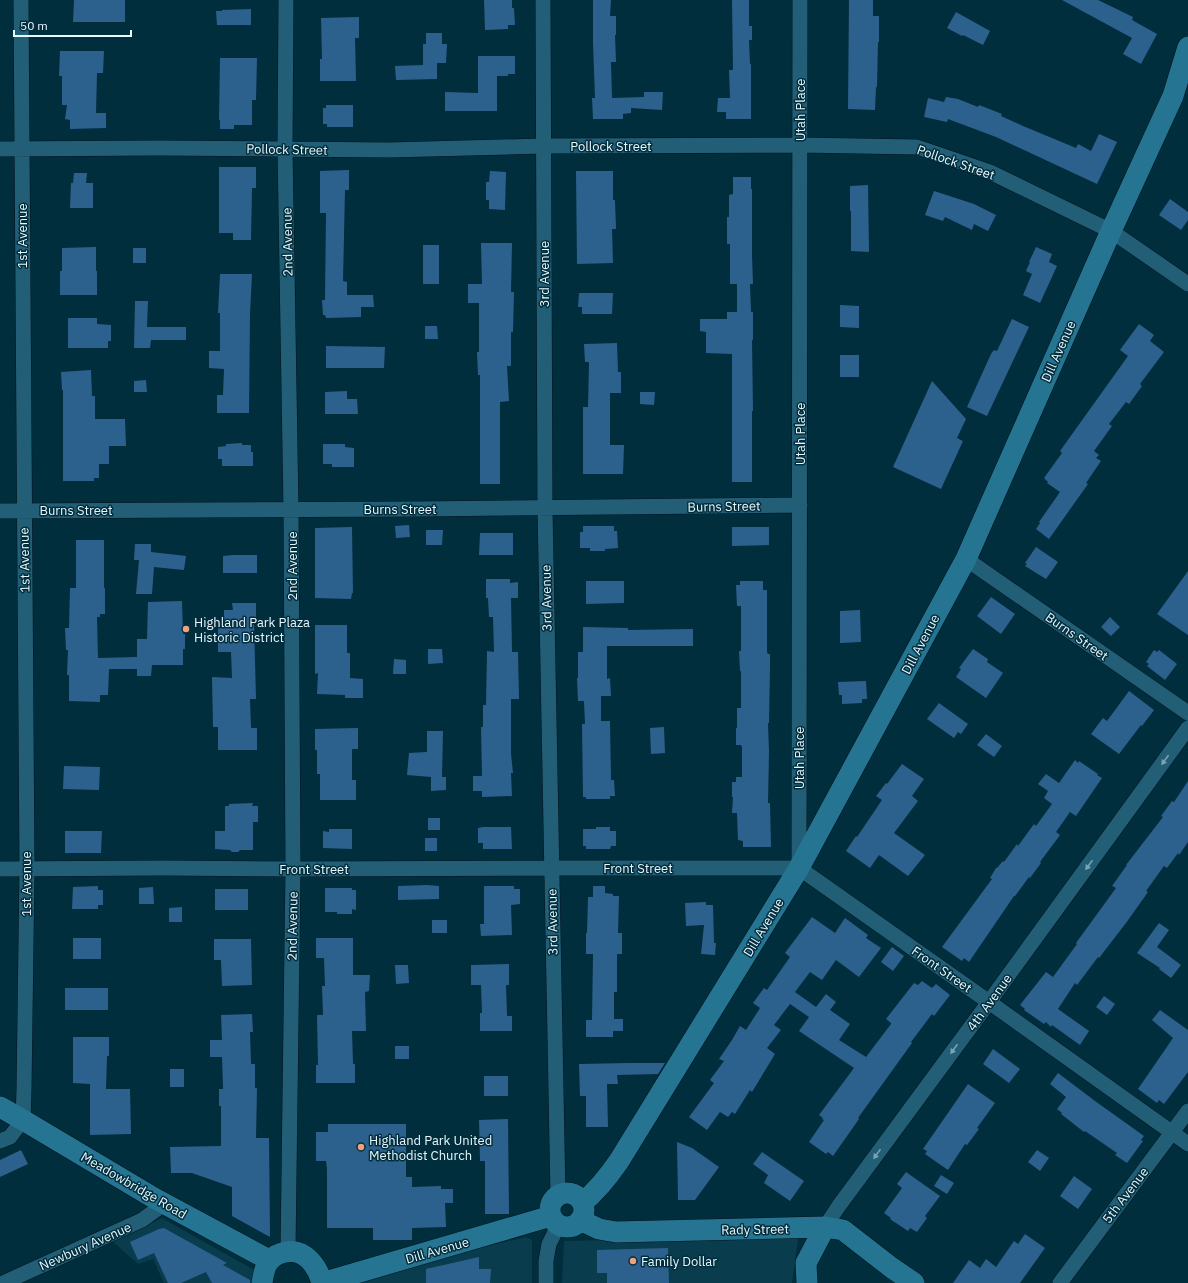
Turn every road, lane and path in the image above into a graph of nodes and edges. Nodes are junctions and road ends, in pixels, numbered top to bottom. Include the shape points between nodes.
1 (21, 0) edge
2 (286, 0) edge
3 (543, 0) edge
4 (800, 0) edge
5 (1188, 47) edge
6 (799, 145) junction
7 (544, 146) junction
8 (0, 149) edge
9 (22, 149) junction
10 (285, 149) junction
11 (1111, 231) junction
12 (1188, 284) edge
13 (800, 505) junction
14 (544, 508) junction
15 (291, 509) junction
16 (0, 511) edge
17 (24, 511) junction
18 (966, 559) junction
19 (1188, 713) edge
20 (1188, 728) edge
21 (551, 868) junction
22 (799, 868) junction
23 (0, 869) edge
24 (27, 869) junction
25 (293, 869) junction
26 (989, 1002) junction
27 (0, 1108) edge
28 (1188, 1111) edge
29 (23, 1120) junction
30 (1172, 1132) junction
31 (0, 1141) edge
32 (1188, 1144) edge
33 (558, 1196) junction
34 (164, 1204) junction
35 (581, 1211) junction
36 (555, 1220) junction
37 (825, 1227) junction
38 (288, 1251) junction
39 (269, 1260) junction
40 (1062, 1282) edge
41 (3, 1283) edge
42 (262, 1283) edge
43 (322, 1283) edge
44 (546, 1283) edge
45 (807, 1283) edge
46 (914, 1283) edge

1 - 9 street, 1st Avenue
2 - 10 street, 2nd Avenue
3 - 7 street, 3rd Avenue
4 - 6 street, Utah Place
5 - 11 street, Dill Avenue via 1173,96
6 - 7 street, Pollock Street
6 - 11 street, Pollock Street via 917,147 990,172
6 - 13 street, Utah Place
7 - 10 street, Pollock Street via 389,150
7 - 14 street, 3rd Avenue
8 - 9 street, Pollock Street
9 - 10 street, Pollock Street
9 - 17 street, 1st Avenue
10 - 15 street, 2nd Avenue
11 - 12 street, Pollock Street
11 - 18 street, Dill Avenue
13 - 14 street, Burns Street
13 - 22 street, Utah Place
14 - 15 street, Burns Street
14 - 21 street, 3rd Avenue
15 - 17 street, Burns Street
15 - 25 street, 2nd Avenue
16 - 17 street, Burns Street
17 - 24 street, 1st Avenue
18 - 19 street, Burns Street
18 - 22 street, Dill Avenue
20 -> 26 street, 4th Avenue
21 - 22 street, Front Street
21 - 25 street, Front Street
21 - 33 street, 3rd Avenue
22 - 26 street, Front Street
22 - 35 street, Dill Avenue via 619,1161
23 - 24 street, Front Street
24 - 25 street, Front Street
24 - 29 street, 1st Avenue
25 - 38 street, 2nd Avenue
26 - 30 street, Front Street
26 -> 37 street, 4th Avenue
27 - 29 street, Meadowbridge Road
28 - 30 street, 5th Avenue
29 - 31 street via 10,1137
29 - 34 street, Meadowbridge Road
30 - 32 street, Front Street
30 - 40 street, 5th Avenue
33 - 35 street via 569,1193 579,1198
33 - 36 street via 550,1211
34 - 39 street, Meadowbridge Road
34 - 41 street, Newbury Avenue via 142,1220
35 - 36 street via 576,1224 571,1226 565,1226
35 - 37 street, Rady Street via 599,1229 616,1232
36 - 43 street, Dill Avenue
36 - 44 street via 546,1261
37 - 45 street, 4th Avenue via 806,1263
37 - 46 street, Rady Street via 843,1230
38 - 39 street via 279,1253
38 - 43 street via 303,1254 313,1263
39 - 42 street

